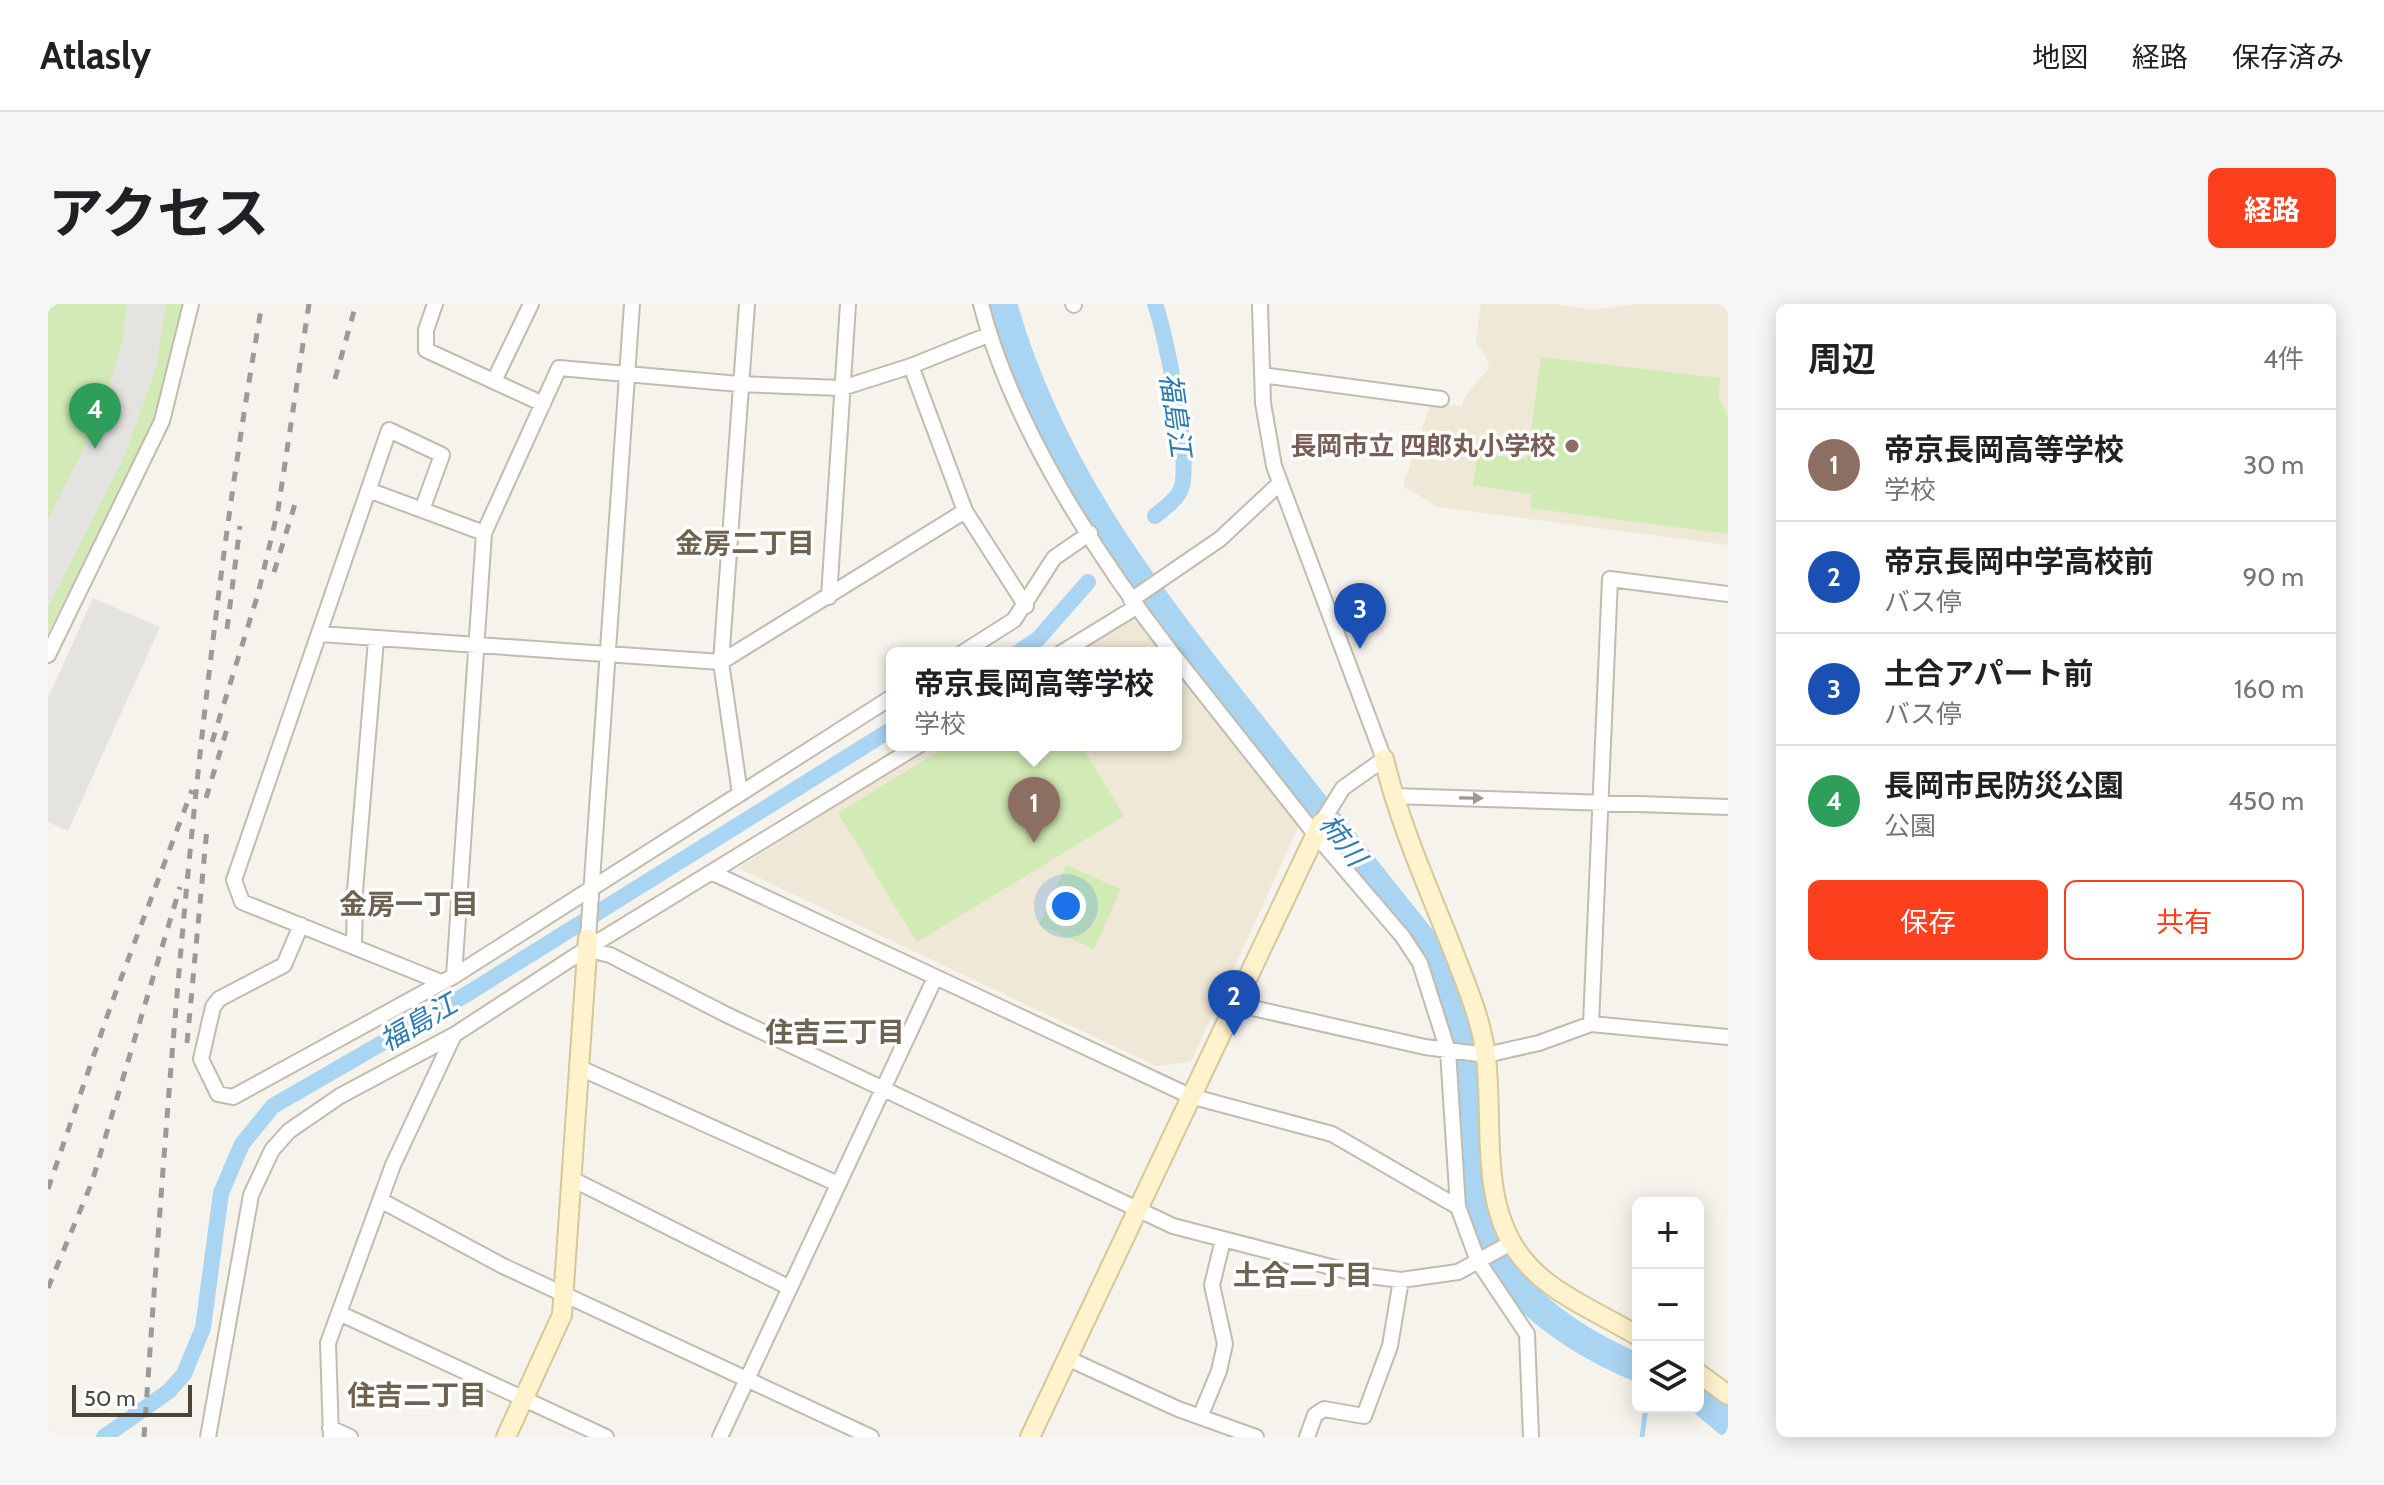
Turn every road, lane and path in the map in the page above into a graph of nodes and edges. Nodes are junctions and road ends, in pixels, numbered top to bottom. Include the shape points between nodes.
1 (191, 304) edge
2 (435, 304) edge
3 (531, 304) edge
4 (632, 304) edge
5 (747, 304) edge
6 (848, 304) edge
7 (981, 304) edge
8 (1260, 304) edge
9 (988, 335) junction
10 (911, 366) junction
11 (1262, 375) junction
12 (627, 376) junction
13 (494, 381) junction
14 (739, 384) junction
15 (842, 388) junction
16 (1441, 399) dead end
17 (543, 404) junction
18 (1280, 483) junction
19 (371, 491) junction
20 (422, 510) junction
21 (965, 511) junction
22 (484, 533) junction
23 (1090, 533) junction
24 (1728, 594) edge
25 (829, 597) junction
26 (1134, 601) junction
27 (1026, 606) junction
28 (320, 634) junction
29 (376, 640) junction
30 (475, 644) junction
31 (971, 647) edge
32 (1069, 647) edge
33 (1168, 647) edge
34 (48, 655) edge
35 (606, 655) junction
36 (721, 662) junction
37 (1182, 665) edge
38 (886, 701) edge
39 (909, 751) edge
40 (1384, 759) junction
41 (740, 794) junction
42 (1393, 796) junction
43 (1600, 801) junction
44 (1728, 807) edge
45 (1318, 828) junction
46 (713, 873) junction
47 (591, 893) junction
48 (301, 925) junction
49 (587, 944) junction
50 (354, 947) junction
51 (935, 978) junction
52 (447, 979) junction
53 (1235, 1004) junction
54 (1591, 1024) junction
55 (454, 1035) junction
56 (1728, 1037) edge
57 (1448, 1051) junction
58 (1486, 1055) junction
59 (580, 1068) junction
60 (883, 1090) junction
61 (1190, 1096) junction
62 (572, 1179) junction
63 (838, 1184) junction
64 (382, 1201) junction
65 (1458, 1207) junction
66 (1138, 1210) junction
67 (1223, 1240) junction
68 (1507, 1245) junction
69 (1481, 1259) junction
70 (1401, 1280) junction
71 (790, 1288) junction
72 (565, 1294) junction
73 (339, 1313) junction
74 (1632, 1333) edge
75 (1069, 1359) junction
76 (1704, 1377) edge
77 (747, 1379) junction
78 (1728, 1395) edge
79 (525, 1398) junction
80 (1200, 1417) junction
81 (331, 1432) edge
82 (208, 1437) edge
83 (350, 1437) edge
84 (506, 1437) edge
85 (606, 1437) edge
86 (720, 1437) edge
87 (871, 1437) edge
88 (1030, 1437) edge
89 (1256, 1437) edge
90 (1307, 1437) edge
91 (1531, 1437) edge

1 - 34 street via 162,421
2 - 13 street via 426,350
3 - 13 street
4 - 12 street
5 - 14 street
6 - 15 street
7 - 9 street
8 - 11 street
9 - 10 street
9 - 23 street via 1032,434
10 - 15 street
10 - 21 street
11 - 16 street
11 - 18 street via 1269,447
12 - 14 street
12 - 17 street via 559,368
12 - 35 street
13 - 17 street
14 - 15 street
14 - 36 street
15 - 25 street
17 - 22 street
18 - 26 street via 1220,539
18 - 40 street
19 - 20 street
19 - 20 street via 389,430 442,455
19 - 28 street
20 - 22 street
21 - 25 street
21 - 27 street
22 - 30 street
23 - 26 street
23 - 27 street via 1054,558
24 - 43 street via 1610,579
25 - 36 street
26 - 32 street
26 - 33 street
27 - 31 street
28 - 29 street
28 - 48 street via 234,880 242,902
29 - 30 street
29 - 50 street
30 - 35 street
30 - 52 street
35 - 36 street
35 - 47 street
36 - 41 street
37 - 45 street
38 - 41 street
39 - 46 street
40 - 42 street
40 - 45 street via 1351,781
41 - 47 street
42 -> 43 street
42 - 58 street via 1476,1012
43 - 44 street
43 - 54 street
45 - 53 street
45 - 57 street via 1413,951
46 - 49 street
46 - 51 street
47 - 49 street
47 - 52 street
48 - 50 street
48 - 52 street via 284,965 213,1007 201,1059 218,1094 233,1097
49 - 55 street
49 - 59 street
49 - 60 street
50 - 52 street
51 - 60 street
51 - 61 street
53 - 57 street
53 - 61 street
54 - 56 street
54 - 58 street
55 - 64 street via 393,1165
55 - 82 street via 310,1115 272,1150 251,1195
57 - 58 street
57 - 65 street
58 - 68 street via 1495,1195
59 - 62 street
59 - 63 street
60 - 63 street
60 - 66 street
61 - 65 street via 1332,1134
61 - 66 street
62 - 71 street
62 - 72 street
63 - 71 street
64 - 72 street
64 - 73 street
65 - 69 street
66 - 67 street
66 - 75 street
67 - 70 street
67 - 80 street via 1212,1285 1225,1344
68 - 69 street
68 - 74 street via 1552,1287
69 - 70 street via 1458,1272
69 - 91 street via 1527,1334
70 - 90 street via 1390,1346 1364,1416 1324,1409 1315,1415
71 - 77 street
72 - 77 street
72 - 79 street via 556,1332
73 - 79 street
73 - 81 street via 328,1343
75 - 80 street
75 - 88 street
76 - 78 street
77 - 86 street
77 - 87 street
79 - 84 street
79 - 85 street
80 - 89 street
81 - 83 street

